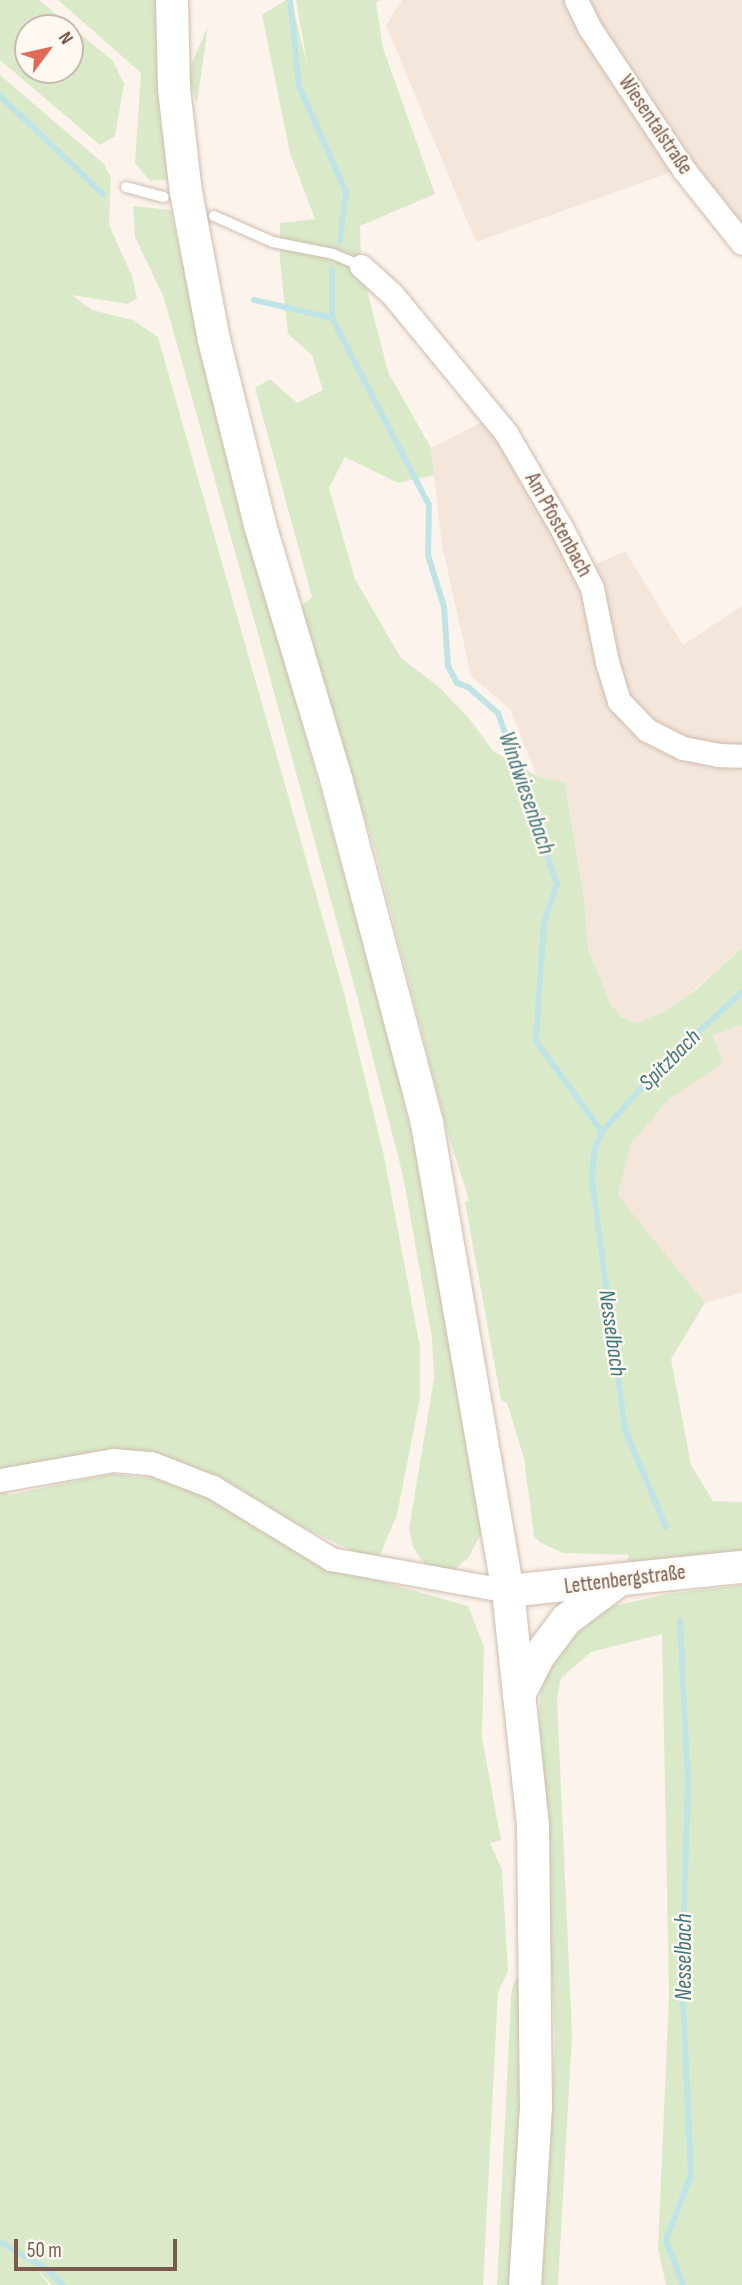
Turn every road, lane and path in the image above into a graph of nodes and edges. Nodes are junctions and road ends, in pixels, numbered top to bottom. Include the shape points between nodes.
1 (172, 0) edge
2 (576, 0) edge
3 (126, 187) dead end
4 (164, 197) dead end
5 (214, 216) dead end
6 (742, 243) edge
7 (361, 265) joint
8 (742, 756) edge
9 (0, 1480) edge
10 (742, 1567) edge
11 (619, 1580) junction
12 (508, 1591) junction
13 (519, 1695) junction
14 (525, 2285) edge

1 - 12 main road via 174,89 186,192 214,340 260,525 337,782 427,1123
2 - 6 street, Wiesentalstraße via 589,27 684,170
3 - 4 lane
5 - 7 lane via 272,242 333,254
7 - 8 street, Am Pfostenbach via 392,294 506,433 592,588 619,701 647,730 683,748
9 - 12 street via 113,1460 151,1463 213,1487 331,1559
10 - 11 main road, Lettenbergstraße
11 - 12 main road, Lettenbergstraße
11 - 13 main road via 566,1620
12 - 13 main road
13 - 14 main road via 533,1826 536,2094

